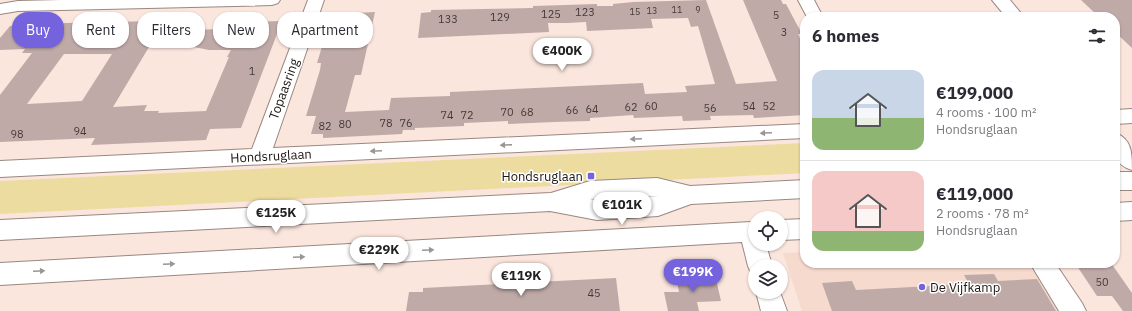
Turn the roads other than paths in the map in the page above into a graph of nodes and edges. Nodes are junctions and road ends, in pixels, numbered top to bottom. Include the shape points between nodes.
1 (272, 0) edge
2 (316, 0) edge
3 (806, 0) edge
4 (1000, 0) edge
5 (200, 1) edge
6 (20, 3) edge
7 (0, 9) edge
8 (812, 12) edge
9 (1011, 12) edge
10 (1132, 116) edge
11 (1120, 117) edge
12 (1120, 130) edge
13 (800, 131) edge
14 (1132, 140) edge
15 (1120, 147) edge
16 (260, 156) junction
17 (1132, 162) edge
18 (1120, 163) edge
19 (0, 170) edge
20 (1132, 180) edge
21 (1120, 181) edge
22 (800, 189) edge
23 (1132, 211) edge
24 (1120, 212) edge
25 (800, 229) edge
26 (0, 230) edge
27 (788, 230) edge
28 (748, 232) edge
29 (1045, 268) edge
30 (0, 274) edge
31 (770, 299) edge
32 (774, 311) edge
33 (1074, 311) edge

1 - 5 street
2 - 16 street, Topaasring
3 - 8 street
4 - 9 main road
5 - 6 street
6 - 7 street
10 - 11 street
12 - 14 main road
13 -> 16 street, Hondsruglaan
15 - 17 main road
16 - 19 street, Hondsruglaan
17 - 18 main road
20 - 21 main road
22 - 26 main road via 691,195 658,206 597,210 550,202
23 - 24 street
25 - 27 street
30 -> 28 street
29 - 33 street
31 - 32 street

